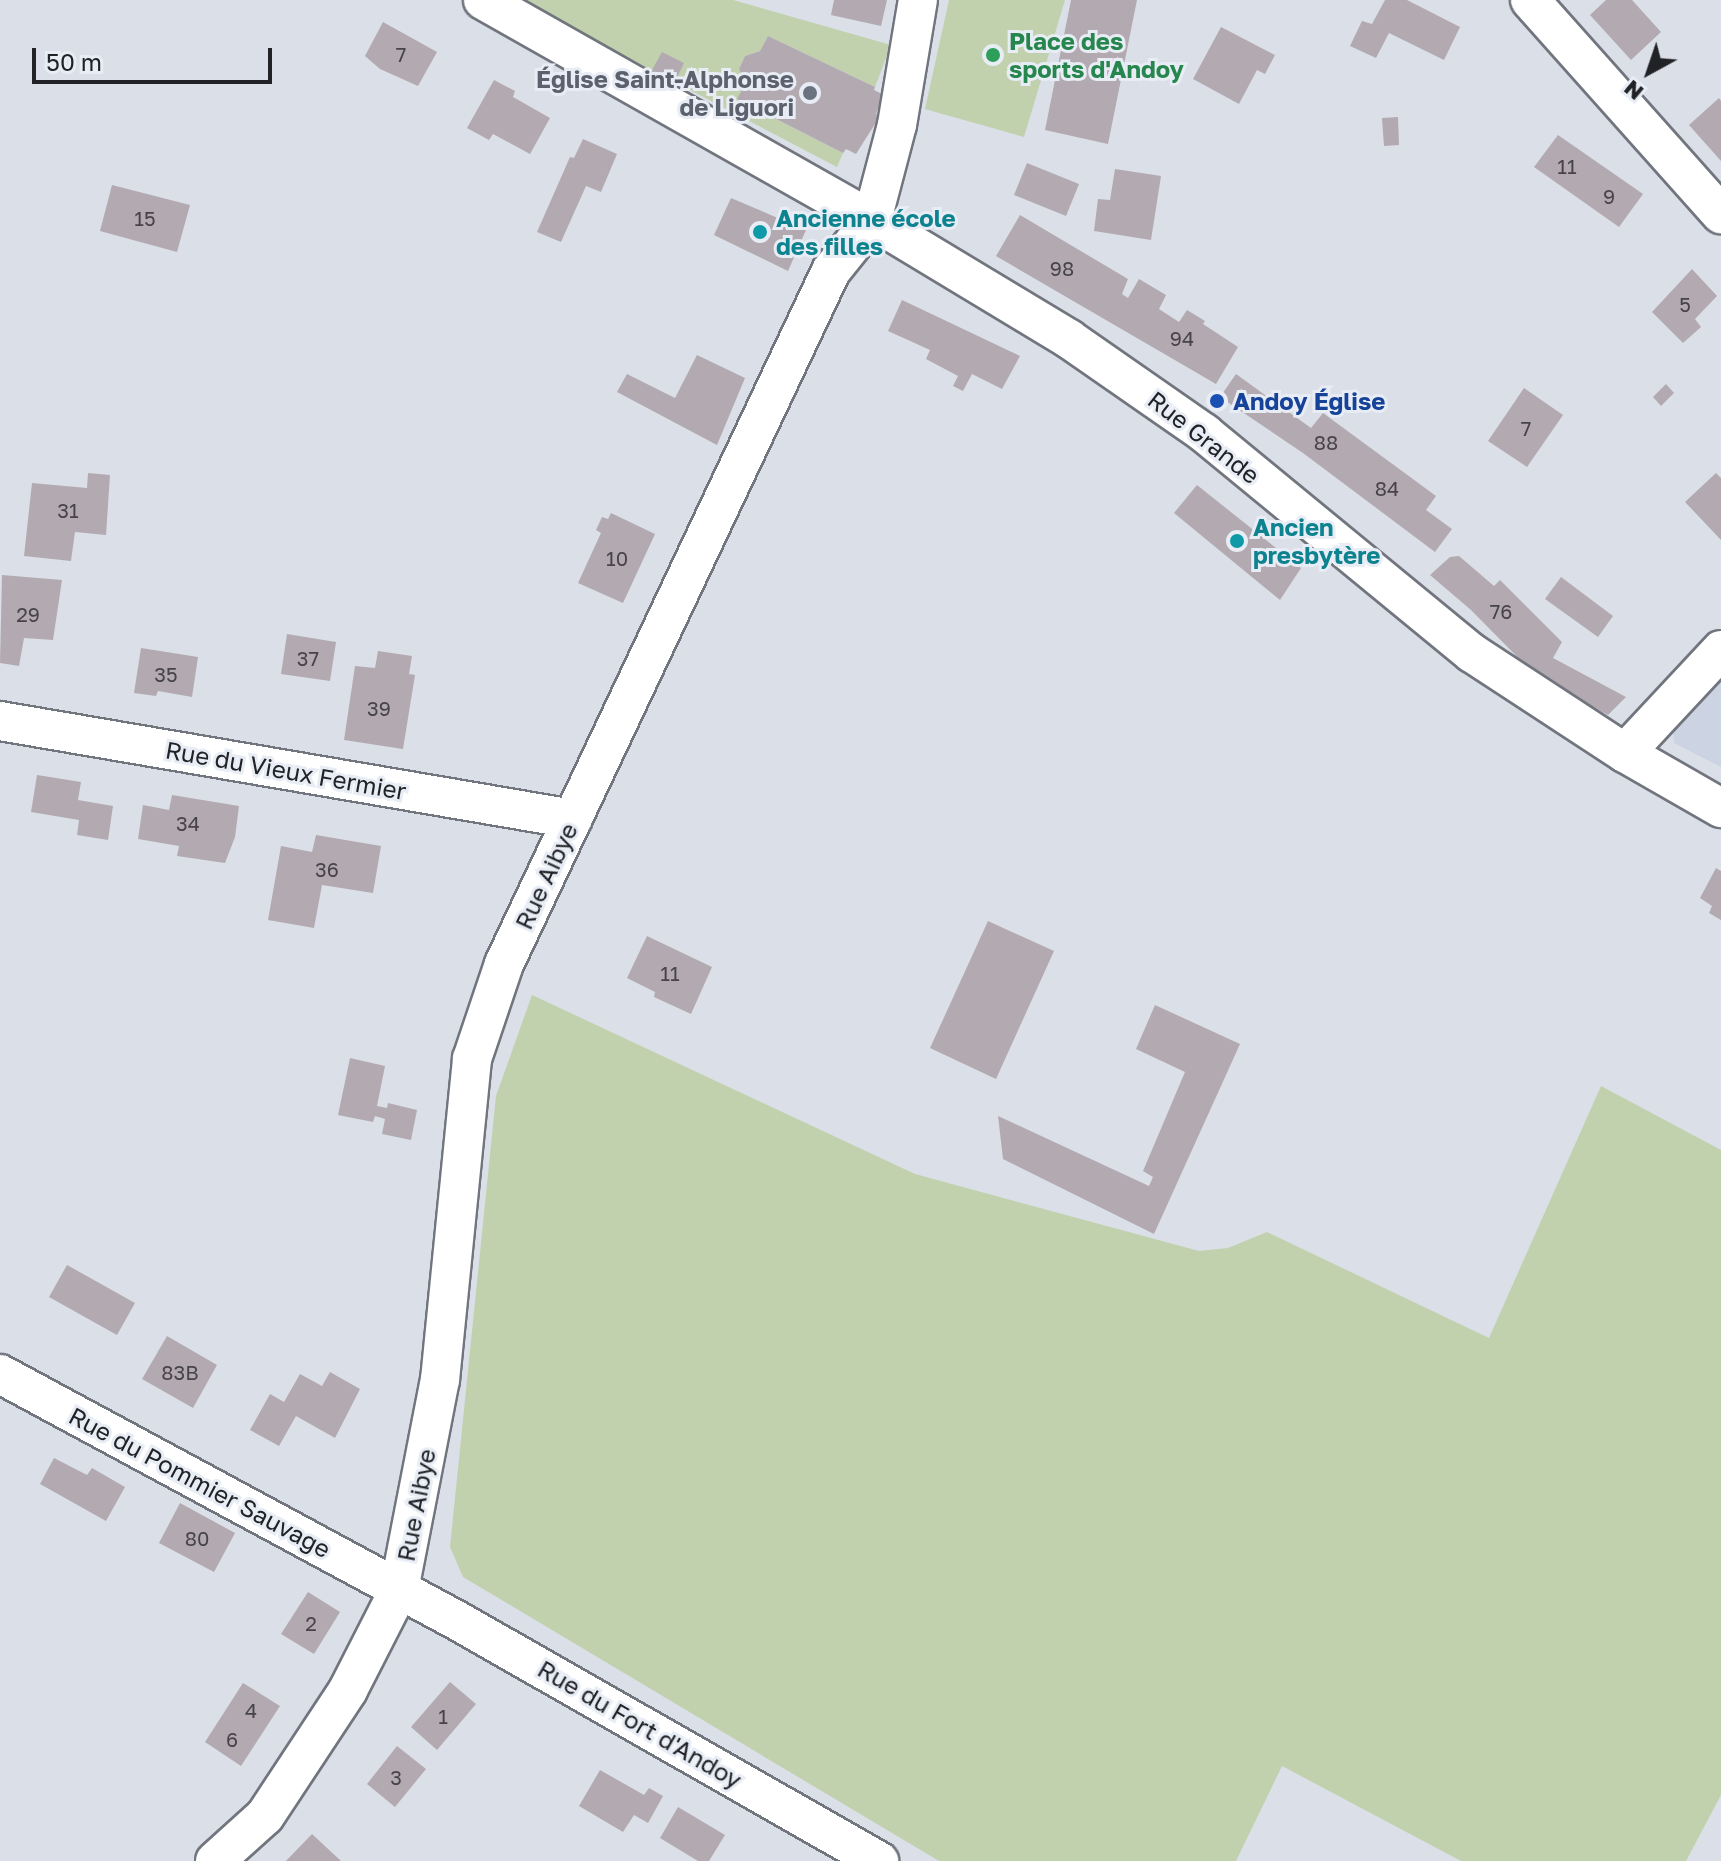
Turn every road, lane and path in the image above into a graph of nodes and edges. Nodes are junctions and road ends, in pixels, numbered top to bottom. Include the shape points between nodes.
1 (483, 0) edge
2 (918, 0) edge
3 (1530, 0) edge
4 (1721, 214) edge
5 (872, 220) junction
6 (1721, 650) edge
7 (0, 721) edge
8 (1625, 753) junction
9 (1721, 808) edge
10 (573, 819) junction
11 (0, 1374) edge
12 (399, 1590) junction
13 (215, 1861) edge
14 (879, 1861) edge

1 - 5 street, Rue Grande
2 - 5 street via 897,125
3 - 4 street
5 - 8 street, Rue Grande via 1069,339 1204,433 1428,621
5 - 10 street, Rue Aibye via 831,271
6 - 8 street
7 - 10 street, Rue du Vieux Fermier
8 - 9 street, Rue Grande
10 - 12 street, Rue Aibye via 504,964 472,1059 440,1380
11 - 12 street, Rue du Pommier Sauvage
12 - 13 street, Rue Aibye via 348,1690 265,1816
12 - 14 street, Rue du Fort d'Andoy

